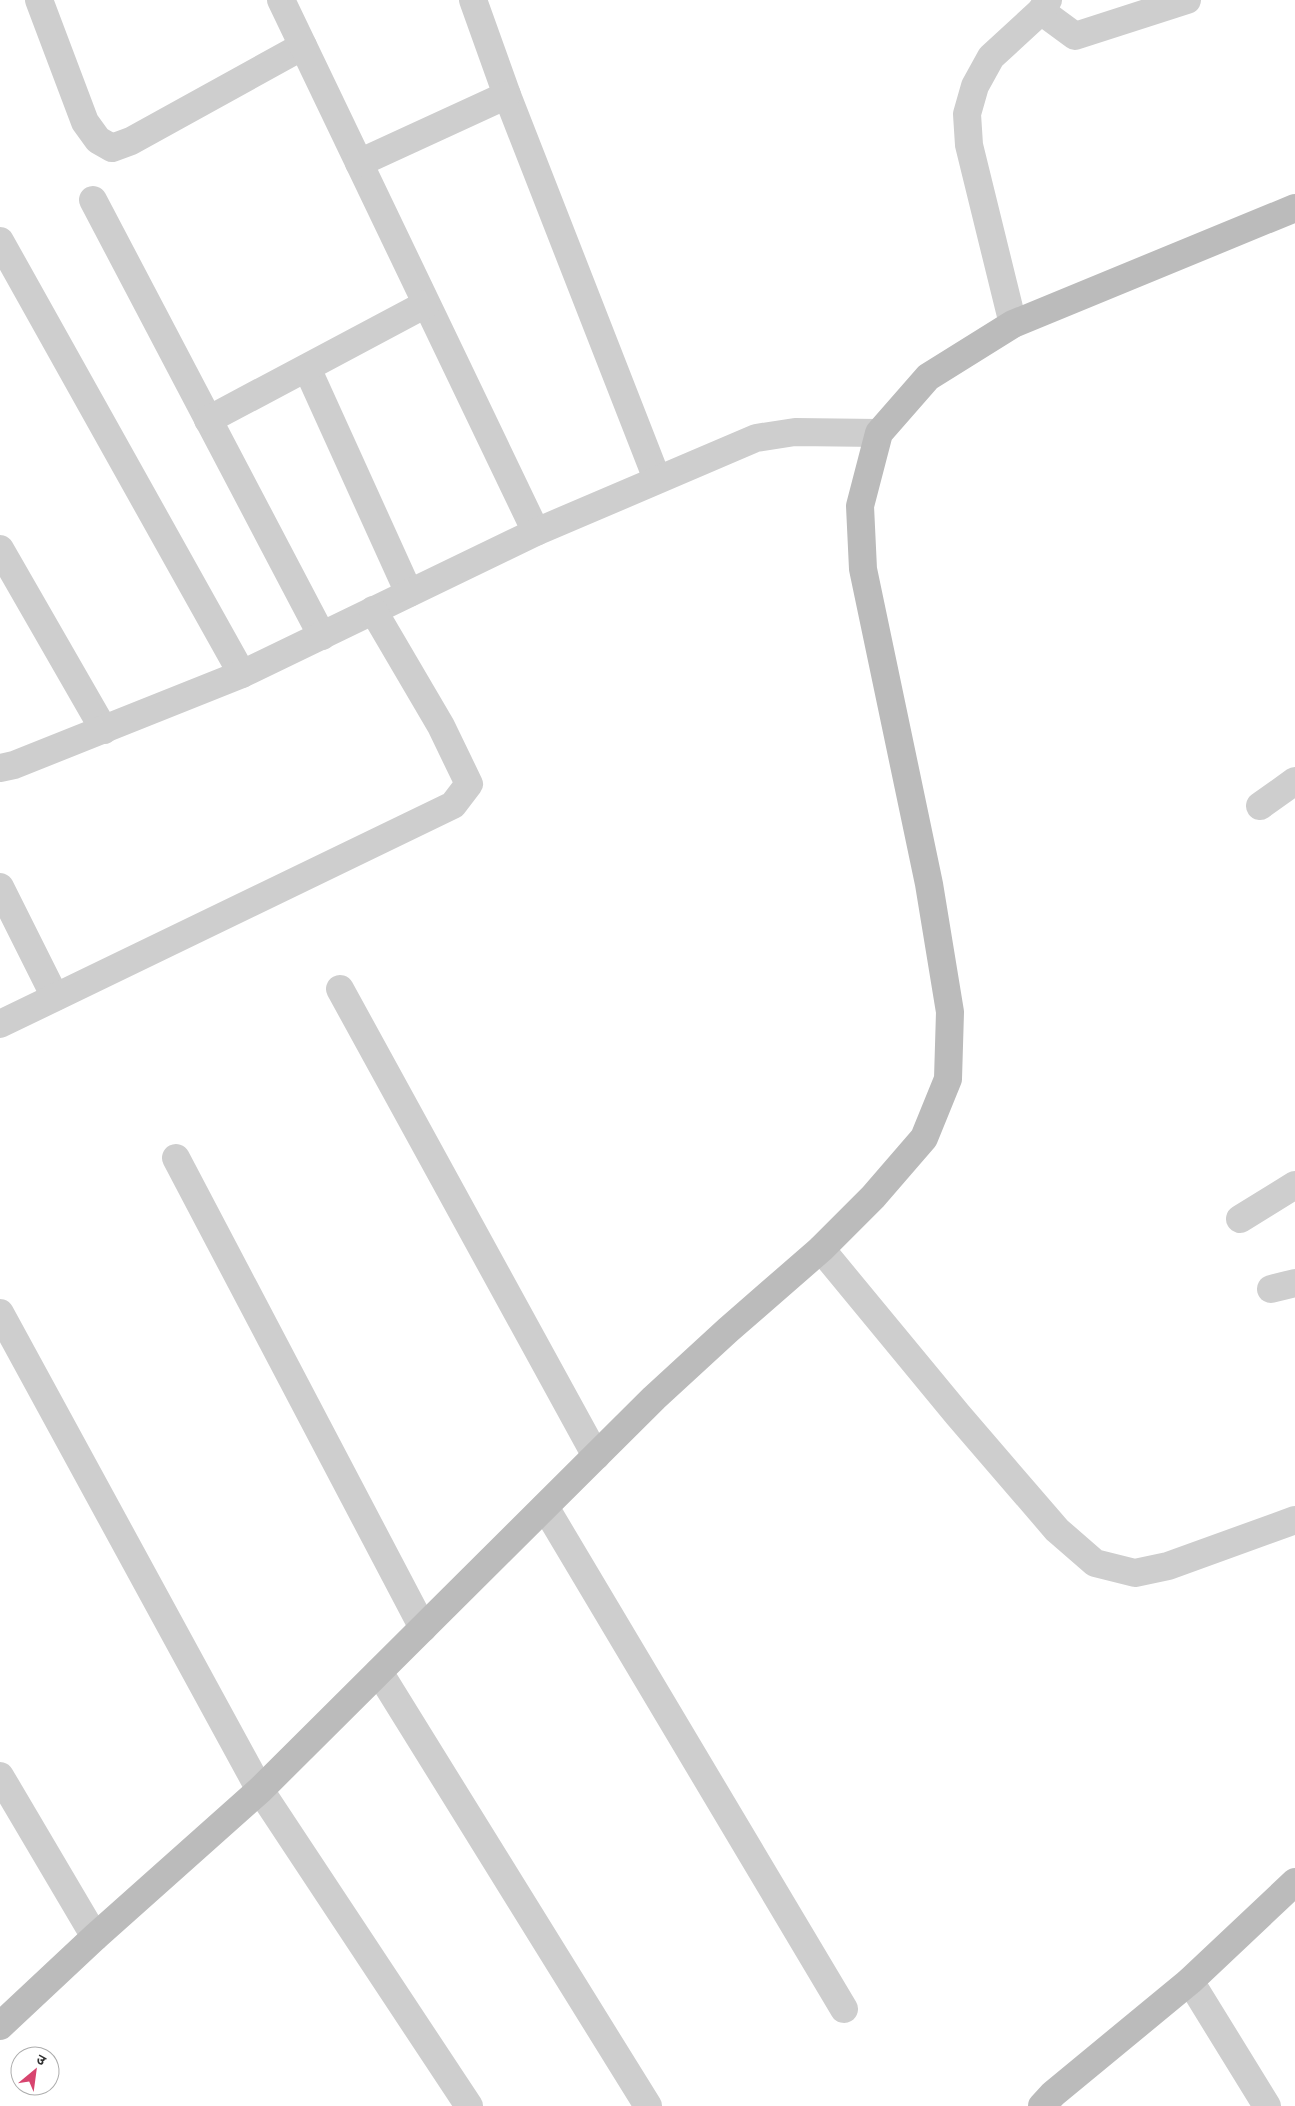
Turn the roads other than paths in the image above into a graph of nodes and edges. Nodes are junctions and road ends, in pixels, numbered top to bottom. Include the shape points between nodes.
1 (39, 0) edge
2 (281, 0) edge
3 (473, 0) edge
4 (1186, 0) edge
5 (1044, 6) edge
6 (303, 46) junction
7 (506, 96) junction
8 (359, 163) junction
9 (92, 200) dead end
10 (1295, 208) edge
11 (0, 241) edge
12 (426, 304) junction
13 (1013, 324) junction
14 (306, 368) junction
15 (208, 420) junction
16 (879, 432) junction
17 (657, 479) junction
18 (536, 532) junction
19 (0, 549) edge
20 (409, 593) junction
21 (374, 610) junction
22 (322, 636) junction
23 (242, 674) junction
24 (104, 730) junction
25 (0, 768) edge
26 (1295, 781) edge
27 (1260, 806) dead end
28 (0, 887) edge
29 (340, 989) dead end
30 (55, 997) junction
31 (0, 1024) edge
32 (176, 1158) dead end
33 (1295, 1185) edge
34 (1240, 1219) dead end
35 (821, 1249) junction
36 (0, 1313) edge
37 (596, 1456) junction
38 (545, 1507) junction
39 (1295, 1520) edge
40 (423, 1628) junction
41 (379, 1672) junction
42 (0, 1776) edge
43 (260, 1790) junction
44 (1295, 1882) edge
45 (95, 1937) junction
46 (1190, 1981) junction
47 (844, 2009) dead end
48 (0, 2026) edge
49 (469, 2106) edge
50 (648, 2106) edge
51 (1042, 2106) edge
52 (1266, 2106) edge

1 - 6 street via 85,122 98,140 112,148 131,141
2 - 6 street
3 - 7 street
4 - 5 street via 1075,36
5 - 13 street via 991,57 975,86 967,114 970,145
6 - 8 street
7 - 8 street
7 - 17 street
8 - 12 street
9 - 15 street
10 - 13 main road
11 - 23 street
12 - 14 street
12 - 18 street
13 - 16 main road via 928,378
14 - 15 street
14 - 20 street
15 - 22 street
16 - 17 street via 795,432 756,438
16 - 35 main road via 860,506 863,569 932,902 950,1012 948,1079 924,1138
17 - 18 street
18 - 20 street
19 - 24 street
20 - 21 street
21 - 22 street
21 - 30 street via 441,726 465,776 468,784 453,805
22 - 23 street
23 - 24 street
24 - 25 street
26 - 27 street
28 - 30 street
29 - 37 street
30 - 31 street
32 - 40 street
33 - 34 street
35 - 37 main road via 654,1398
35 - 39 street via 1057,1530 1095,1564 1135,1573 1168,1566
36 - 43 street
37 - 38 main road
38 - 40 main road
38 - 47 street
40 - 41 main road
41 - 43 main road
41 - 50 street
42 - 45 street
43 - 45 main road
43 - 49 street
44 - 46 main road
45 - 48 main road
46 - 51 main road
46 - 52 street

